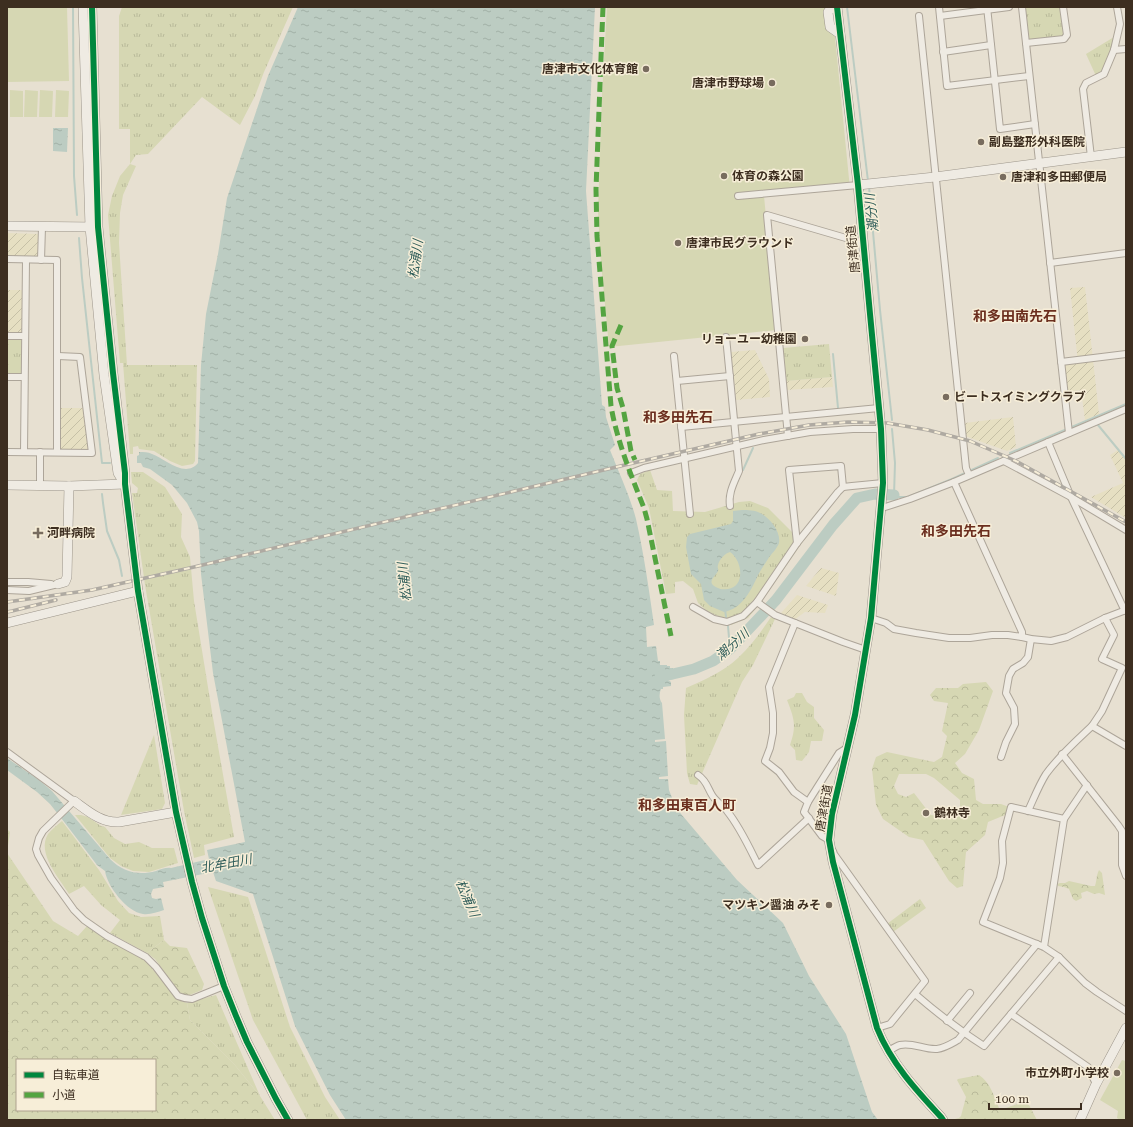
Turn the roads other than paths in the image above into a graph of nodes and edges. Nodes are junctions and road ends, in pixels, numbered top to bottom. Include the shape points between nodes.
1 (82, 7) edge
2 (92, 7) edge
3 (832, 7) edge
4 (837, 7) edge
5 (939, 7) edge
6 (1009, 7) edge
7 (1022, 7) edge
8 (1063, 7) edge
9 (1117, 7) edge
10 (987, 8) edge
11 (919, 16) dead end
12 (940, 16) junction
13 (840, 34) junction
14 (1026, 43) junction
15 (991, 45) junction
16 (1126, 48) edge
17 (1114, 50) junction
18 (943, 52) junction
19 (1029, 76) junction
20 (995, 80) junction
21 (1035, 124) junction
22 (1126, 152) edge
23 (1091, 157) junction
24 (1039, 163) junction
25 (936, 176) junction
26 (865, 184) junction
27 (738, 196) dead end
28 (7, 226) edge
29 (42, 227) junction
30 (94, 227) junction
31 (863, 243) junction
32 (1126, 253) edge
33 (7, 259) edge
34 (26, 260) junction
35 (41, 260) junction
36 (1050, 262) junction
37 (7, 336) edge
38 (25, 336) junction
39 (726, 337) dead end
40 (1126, 354) edge
41 (58, 356) junction
42 (674, 356) dead end
43 (1061, 362) junction
44 (7, 377) edge
45 (24, 377) junction
46 (728, 377) junction
47 (677, 381) junction
48 (879, 408) junction
49 (1126, 409) edge
50 (786, 417) junction
51 (735, 421) junction
52 (681, 426) junction
53 (881, 429) junction
54 (1068, 430) junction
55 (788, 436) junction
56 (1048, 442) junction
57 (737, 447) junction
58 (7, 452) edge
59 (24, 452) junction
60 (40, 452) junction
61 (57, 452) junction
62 (684, 459) junction
63 (1004, 461) junction
64 (968, 472) junction
65 (631, 473) dead end
66 (954, 482) junction
67 (125, 484) junction
68 (7, 485) edge
69 (40, 486) junction
70 (69, 486) junction
71 (883, 486) junction
72 (843, 487) junction
73 (1071, 497) junction
74 (882, 504) junction
75 (730, 506) dead end
76 (690, 514) dead end
77 (1126, 530) edge
78 (797, 543) junction
79 (7, 582) edge
80 (58, 584) junction
81 (7, 590) edge
82 (138, 591) junction
83 (759, 603) junction
84 (693, 607) dead end
85 (1126, 610) edge
86 (871, 618) junction
87 (1104, 618) junction
88 (7, 623) edge
89 (795, 623) junction
90 (1022, 637) junction
91 (1031, 639) junction
92 (866, 650) junction
93 (1124, 669) edge
94 (1092, 726) junction
95 (1126, 746) edge
96 (847, 748) junction
97 (7, 752) edge
98 (1062, 754) junction
99 (1001, 757) dead end
100 (698, 775) dead end
101 (1087, 785) junction
102 (808, 802) junction
103 (72, 804) junction
104 (1028, 810) junction
105 (176, 812) junction
106 (809, 818) junction
107 (1064, 819) junction
108 (830, 840) junction
109 (1126, 876) edge
110 (1037, 944) junction
111 (1044, 947) junction
112 (1059, 957) junction
113 (224, 986) junction
114 (970, 993) dead end
115 (915, 994) junction
116 (1126, 1011) edge
117 (1011, 1014) junction
118 (947, 1021) junction
119 (877, 1028) junction
120 (1126, 1028) edge
121 (963, 1033) junction
122 (888, 1051) junction
123 (1096, 1084) junction
124 (288, 1120) edge
125 (943, 1120) edge
126 (1080, 1120) edge

1 - 30 street
2 - 30 street
3 - 13 street via 828,12 830,27
4 - 13 street, 唐津街道
5 - 12 street
6 - 10 street
7 - 14 street
8 - 14 street via 1067,35 1064,39
9 - 17 street via 1120,24
10 - 12 street
10 - 15 street
11 - 25 street
12 - 18 street
13 - 26 street, 唐津街道
14 - 19 street
15 - 18 street
15 - 20 street
16 - 17 street
17 - 23 street via 1104,74 1086,83 1083,89
18 - 20 street via 947,86
19 - 20 street
19 - 21 street
20 - 21 street via 1000,128
21 - 24 street
22 - 23 street
23 - 24 street
24 - 25 street
24 - 36 street
25 - 26 street
25 - 64 street
26 - 27 street
26 - 31 street, 唐津街道
28 - 29 street
29 - 30 street
29 - 35 street
30 - 67 street
31 - 48 street, 唐津街道
31 - 50 street via 767,215
32 - 36 street
33 - 34 street
34 - 35 street
34 - 38 street
35 - 41 street via 58,260
36 - 43 street
37 - 38 street
38 - 45 street
39 - 46 street
40 - 43 street
41 - 61 street
41 - 61 street via 80,357 92,453
42 - 47 street
43 - 54 street
44 - 45 street
45 - 59 street
46 - 47 street
46 - 51 street
47 - 52 street
48 - 50 street
48 - 53 street, 唐津街道
49 - 54 street
50 - 51 street
50 - 55 street
51 - 52 street
51 - 57 street
52 - 62 street
53 - 55 street via 810,432
53 - 71 street, 唐津街道
54 - 56 street
55 - 57 street
56 - 63 street
56 - 73 street
57 - 62 street
57 - 75 street via 739,471 731,489
58 - 59 street
59 - 60 street
60 - 61 street
60 - 69 street
62 - 65 street
62 - 76 street
63 - 64 street
63 - 73 street
64 - 66 street
66 - 74 street via 910,499
66 - 90 street via 1022,632
67 - 70 street
67 - 82 street
68 - 69 street
69 - 70 street
70 - 80 street via 68,577 65,582
71 - 72 street
71 - 74 street, 唐津街道
72 - 78 street
72 - 78 street via 842,466 790,470
73 - 77 street
73 - 85 street
74 - 86 street, 唐津街道
78 - 83 street
79 - 80 street
80 - 81 street via 28,591
82 - 88 street
82 - 105 street
83 - 84 street via 743,616 727,622 714,619
83 - 89 street via 775,615
85 - 87 street
86 - 90 street via 894,629 949,638 992,635
86 - 92 street, 唐津街道
87 - 91 street via 1067,637 1051,641
87 - 93 street via 1114,635 1102,659
89 - 92 street
89 - 102 street via 769,687 773,733 765,761 794,792
90 - 91 street
91 - 99 street via 1028,657 1013,669 1009,676 1006,693 1014,708 1015,724
92 - 96 street, 唐津街道
93 - 94 street
94 - 95 street
94 - 98 street
96 - 102 street via 839,753
96 - 108 street, 唐津街道 via 832,814
97 - 103 street
98 - 101 street
98 - 104 street via 1046,774
100 - 106 street via 703,778 716,800 727,810 758,865
101 - 107 street
101 - 109 street via 1122,831 1122,865
102 - 106 street via 804,812
103 - 105 street via 112,822
103 - 113 street via 43,831 38,838 36,849 51,878 74,910 107,936 146,957 178,996 192,999
104 - 107 street
104 - 110 street via 1011,807 1002,841 1003,863 1000,878 984,922
105 - 113 street via 192,882
106 - 108 street via 822,836
107 - 111 street
108 - 115 street via 834,854 925,981
108 - 119 street, 唐津街道 via 833,862
110 - 111 street
110 - 121 street
111 - 112 street
112 - 116 street via 1085,983
112 - 117 street
113 - 124 street via 247,1042
114 - 118 street
115 - 118 street
115 - 119 street via 890,1024
117 - 121 street via 984,1046
117 - 123 street via 1088,1067
118 - 121 street
119 - 122 street, 唐津街道
120 - 123 street
121 - 122 street via 958,1040 937,1049 911,1044 899,1045
122 - 125 street, 唐津街道 via 898,1067
123 - 126 street

